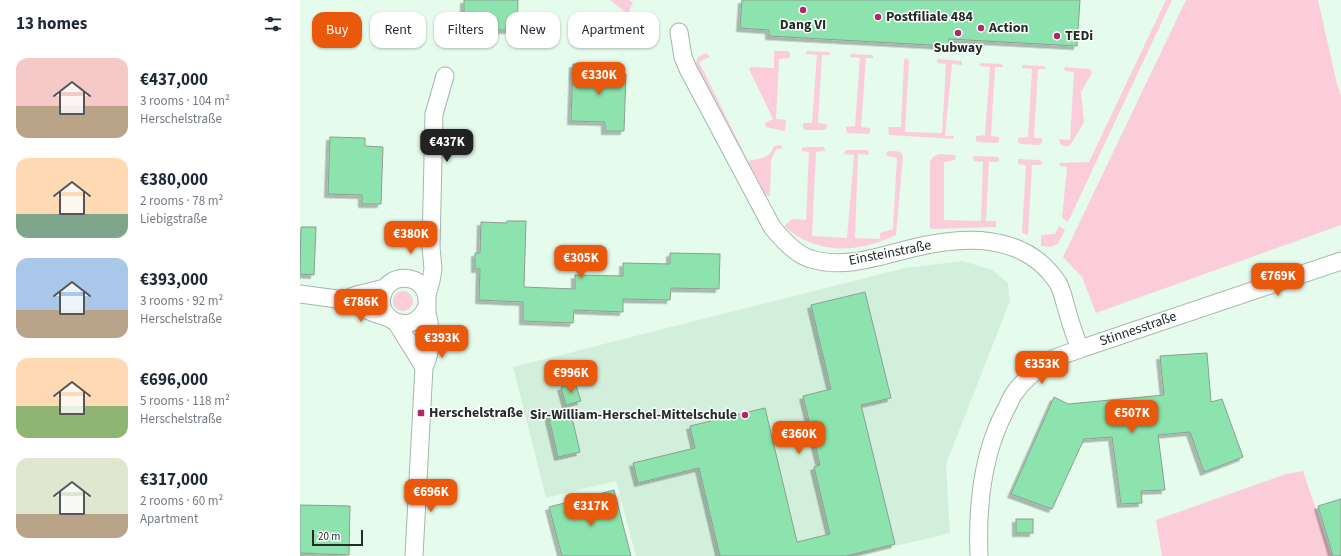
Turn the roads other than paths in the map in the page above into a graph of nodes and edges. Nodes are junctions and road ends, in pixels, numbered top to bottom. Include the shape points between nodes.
1 (680, 32) dead end
2 (445, 76) dead end
3 (431, 247) junction
4 (1341, 261) edge
5 (405, 278) junction
6 (385, 288) junction
7 (300, 294) edge
8 (344, 300) junction
9 (426, 301) junction
10 (392, 320) junction
11 (1080, 349) junction
12 (424, 367) junction
13 (414, 556) edge
14 (979, 556) edge

1 - 11 street, Einsteinstraße via 682,52 688,70 772,227 788,246 810,259 829,263 854,262 910,248 969,240 992,241 1013,246 1049,271 1059,284
2 - 3 street via 434,114
3 - 5 street via 422,264
3 - 9 street via 433,269
4 - 11 street, Stinnesstraße
5 - 6 street via 391,282
5 - 9 street via 416,281 424,289
6 - 8 street
6 - 10 street via 383,308
7 - 8 street
8 - 10 street
9 - 10 street via 422,316 415,322 406,324
9 - 12 street via 430,342 428,360
10 - 12 street
11 - 14 street, Stinnesstraße via 1052,360 1030,376 1013,395 1000,421 990,447 983,478 979,516
12 - 13 street

